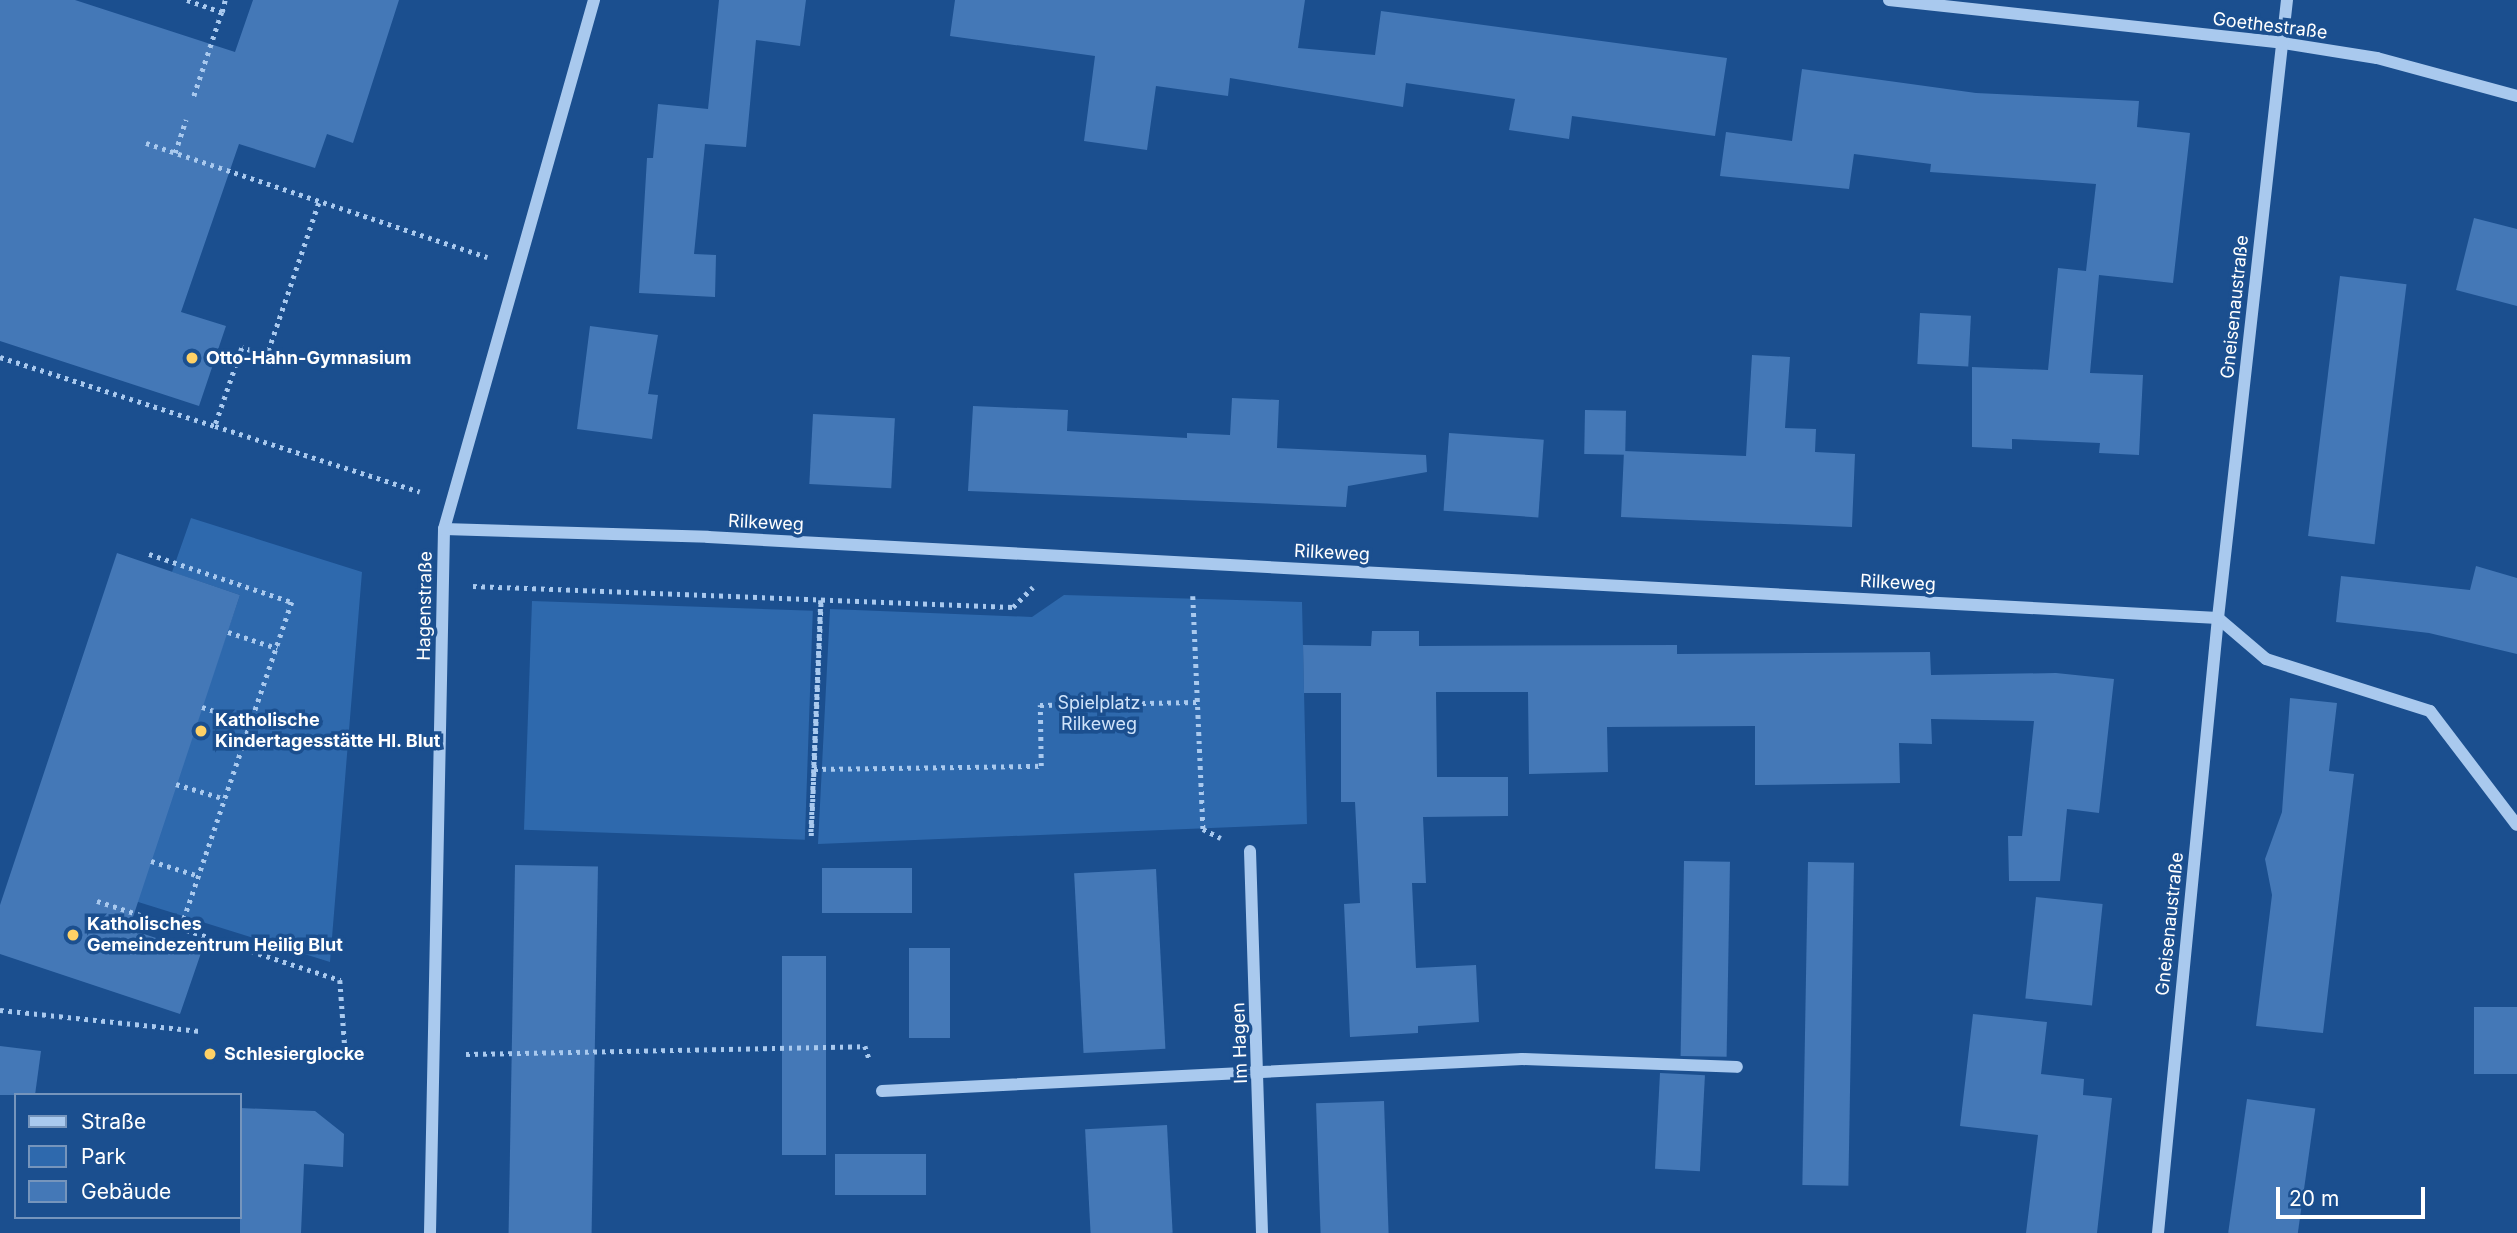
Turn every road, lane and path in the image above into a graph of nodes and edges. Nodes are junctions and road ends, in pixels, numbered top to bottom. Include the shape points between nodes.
1 (187, 0) edge
2 (225, 0) edge
3 (594, 0) edge
4 (1889, 0) edge
5 (2287, 0) edge
6 (222, 12) junction
7 (2283, 43) junction
8 (194, 96) dead end
9 (2517, 96) edge
10 (186, 120) dead end
11 (146, 143) dead end
12 (175, 153) junction
13 (319, 203) junction
14 (518, 267) junction
15 (0, 357) edge
16 (215, 426) junction
17 (452, 502) junction
18 (444, 529) junction
19 (149, 554) dead end
20 (1064, 557) junction
21 (1191, 563) junction
22 (443, 585) junction
23 (821, 600) junction
24 (2217, 618) junction
25 (228, 632) dead end
26 (277, 648) junction
27 (1197, 702) junction
28 (202, 707) dead end
29 (251, 723) junction
30 (814, 769) junction
31 (176, 784) dead end
32 (225, 799) junction
33 (2517, 825) edge
34 (1250, 851) joint
35 (151, 860) dead end
36 (199, 876) junction
37 (97, 901) dead end
38 (181, 928) junction
39 (0, 1010) edge
40 (200, 1031) dead end
41 (345, 1048) dead end
42 (433, 1054) junction
43 (1737, 1067) dead end
44 (1258, 1070) junction
45 (882, 1091) joint
46 (430, 1233) edge
47 (1262, 1233) edge
48 (2158, 1233) edge

1 - 6 path
2 - 6 path
3 - 14 street, Hagenstraße
4 - 7 street, Goethestraße
5 - 7 street, Gneisenaustraße
6 - 8 path
7 - 9 street, Goethestraße via 2377,58
7 - 24 street, Gneisenaustraße
10 - 12 path
11 - 12 path
12 - 13 path
13 - 14 path
13 - 16 path via 267,356 242,348
14 - 17 street, Hagenstraße
15 - 16 path
16 - 17 path
17 - 18 street, Hagenstraße
18 - 20 street, Rilkeweg
18 - 22 street, Hagenstraße
19 - 26 path via 292,602
20 - 21 street, Rilkeweg
20 - 23 path via 1013,607
21 - 24 street, Rilkeweg
21 - 27 path
22 - 23 path
22 - 42 street, Hagenstraße
23 - 30 path
23 - 30 path via 811,836
24 - 33 street via 2266,659 2430,711
24 - 48 street, Gneisenaustraße
25 - 26 path
26 - 29 path
27 - 30 path via 1040,705 1041,766
27 - 34 path via 1203,829
28 - 29 path
29 - 32 path
31 - 32 path
32 - 36 path
34 - 44 street, Im Hagen
35 - 36 path
36 - 38 path
37 - 38 path
38 - 41 path via 340,980
39 - 40 path
42 - 45 path via 865,1046
42 - 46 street, Hagenstraße
43 - 44 street via 1522,1059
44 - 45 street
44 - 47 street, Im Hagen

